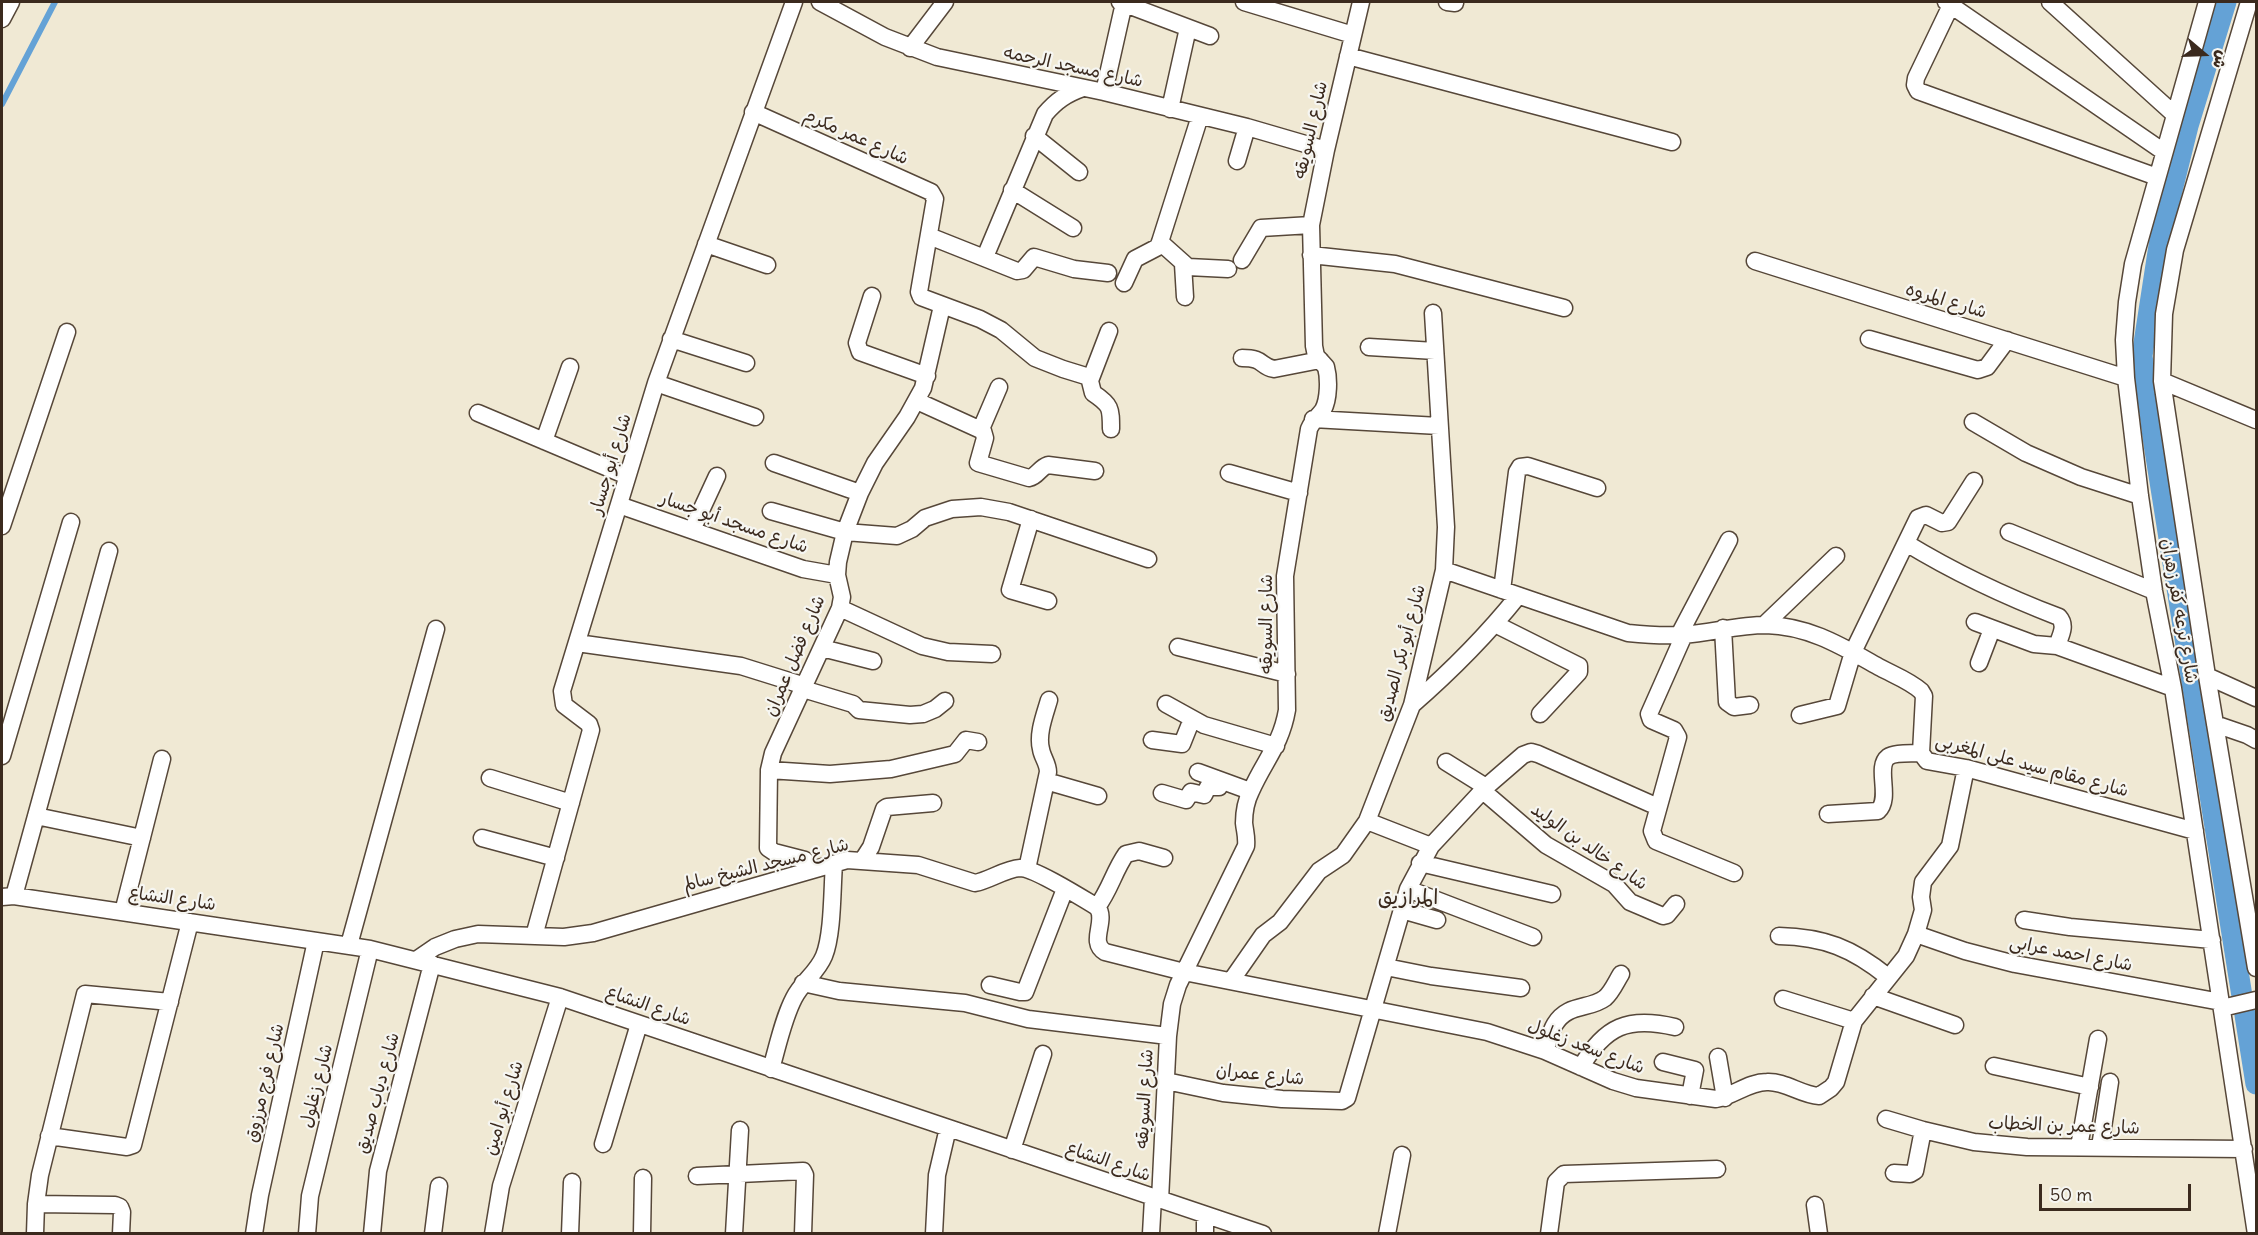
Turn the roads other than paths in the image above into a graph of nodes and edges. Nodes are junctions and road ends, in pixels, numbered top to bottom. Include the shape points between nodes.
1 (11, 2) edge
2 (794, 2) edge
3 (820, 2) edge
4 (945, 2) edge
5 (1122, 2) edge
6 (1244, 2) edge
7 (1361, 2) edge
8 (2050, 2) edge
9 (2207, 2) edge
10 (2249, 2) edge
11 (1948, 3) edge
12 (2, 20) edge
13 (1188, 28) junction
14 (1353, 35) junction
15 (1210, 36) dead end
16 (910, 48) junction
17 (1348, 56) junction
18 (1083, 88) junction
19 (1104, 92) junction
20 (1170, 109) junction
21 (753, 112) junction
22 (2175, 115) junction
23 (1200, 116) junction
24 (1247, 127) junction
25 (1034, 136) junction
26 (1672, 142) dead end
27 (1326, 150) junction
28 (2164, 152) junction
29 (1237, 161) dead end
30 (1079, 172) dead end
31 (2157, 177) junction
32 (1012, 190) junction
33 (1311, 225) junction
34 (1073, 228) dead end
35 (929, 236) junction
36 (1160, 242) junction
37 (706, 244) junction
38 (1311, 255) junction
39 (985, 257) junction
40 (1242, 260) dead end
41 (1755, 261) dead end
42 (1183, 264) junction
43 (767, 265) dead end
44 (1228, 269) dead end
45 (1108, 273) dead end
46 (1124, 283) dead end
47 (872, 296) dead end
48 (1185, 297) dead end
49 (942, 306) junction
50 (1564, 308) dead end
51 (1433, 313) dead end
52 (1109, 331) dead end
53 (68, 332) dead end
54 (671, 339) junction
55 (1869, 339) dead end
56 (2007, 340) junction
57 (1369, 347) dead end
58 (1435, 351) junction
59 (1242, 358) dead end
60 (1320, 360) junction
61 (746, 363) dead end
62 (570, 367) dead end
63 (927, 376) junction
64 (1091, 378) junction
65 (2126, 378) junction
66 (2162, 381) junction
67 (656, 383) junction
68 (999, 387) dead end
69 (917, 401) junction
70 (478, 413) dead end
71 (755, 417) dead end
72 (1313, 419) junction
73 (2256, 420) edge
74 (1973, 422) dead end
75 (1439, 426) junction
76 (981, 429) junction
77 (1111, 429) dead end
78 (544, 441) junction
79 (774, 463) dead end
80 (1095, 471) dead end
81 (1229, 473) dead end
82 (627, 476) junction
83 (717, 476) dead end
84 (1974, 481) dead end
85 (1597, 488) dead end
86 (1299, 493) junction
87 (860, 494) junction
88 (2139, 496) junction
89 (619, 505) junction
90 (771, 511) dead end
91 (1031, 519) junction
92 (70, 522) dead end
93 (2, 526) edge
94 (692, 530) junction
95 (845, 532) junction
96 (2008, 532) dead end
97 (1730, 540) dead end
98 (1906, 543) junction
99 (109, 550) dead end
100 (1836, 556) dead end
101 (1148, 559) dead end
102 (1444, 570) junction
103 (837, 575) junction
104 (2154, 591) junction
105 (1510, 593) junction
106 (1048, 601) dead end
107 (840, 608) junction
108 (1975, 622) dead end
109 (1495, 624) junction
110 (1764, 625) junction
111 (1723, 628) junction
112 (436, 629) dead end
113 (1992, 629) junction
114 (1682, 635) junction
115 (577, 643) junction
116 (2057, 646) junction
117 (1178, 647) dead end
118 (822, 648) junction
119 (1853, 652) junction
120 (992, 654) dead end
121 (873, 661) dead end
122 (1979, 663) dead end
123 (1287, 674) junction
124 (2207, 676) junction
125 (804, 687) junction
126 (2173, 688) junction
127 (2256, 698) edge
128 (1049, 700) dead end
129 (945, 701) dead end
130 (1166, 704) dead end
131 (1412, 705) junction
132 (1750, 705) dead end
133 (1540, 714) dead end
134 (1800, 715) dead end
135 (1192, 719) junction
136 (2215, 724) junction
137 (1152, 740) dead end
138 (2256, 740) edge
139 (978, 742) dead end
140 (1276, 746) junction
141 (1921, 753) junction
142 (2, 756) edge
143 (162, 759) dead end
144 (1446, 762) dead end
145 (1966, 768) junction
146 (769, 770) junction
147 (1198, 772) dead end
148 (490, 778) dead end
149 (1046, 781) junction
150 (1222, 781) junction
151 (1485, 789) junction
152 (1250, 791) junction
153 (1162, 793) dead end
154 (1098, 796) dead end
155 (571, 803) junction
156 (933, 803) dead end
157 (1658, 807) junction
158 (1828, 814) dead end
159 (36, 816) junction
160 (1367, 821) junction
161 (2195, 831) junction
162 (142, 838) junction
163 (482, 838) dead end
164 (1431, 846) junction
165 (556, 858) junction
166 (1164, 858) dead end
167 (862, 861) junction
168 (1420, 863) junction
169 (834, 864) junction
170 (1027, 869) junction
171 (812, 870) junction
172 (1734, 873) dead end
173 (1065, 889) junction
174 (1408, 889) junction
175 (1552, 894) dead end
176 (8, 896) edge
177 (1676, 904) dead end
178 (1097, 907) junction
179 (1402, 910) junction
180 (123, 912) junction
181 (1437, 920) dead end
182 (2024, 920) dead end
183 (190, 922) junction
184 (1916, 934) junction
185 (534, 936) junction
186 (1779, 936) dead end
187 (1533, 937) dead end
188 (2212, 940) junction
189 (316, 941) junction
190 (349, 945) junction
191 (370, 949) junction
192 (424, 962) junction
193 (1386, 967) junction
194 (2256, 968) edge
195 (1184, 972) junction
196 (1621, 974) dead end
197 (1887, 977) junction
198 (1231, 981) junction
199 (803, 983) junction
200 (990, 986) dead end
201 (1521, 988) dead end
202 (1873, 996) junction
203 (560, 997) junction
204 (1783, 999) dead end
205 (2256, 1000) edge
206 (170, 1002) junction
207 (2222, 1005) junction
208 (1374, 1010) junction
209 (1854, 1021) junction
210 (639, 1024) junction
211 (1955, 1025) dead end
212 (1675, 1027) dead end
213 (1168, 1036) junction
214 (2098, 1039) dead end
215 (1545, 1051) junction
216 (1043, 1054) dead end
217 (1718, 1057) dead end
218 (1663, 1062) dead end
219 (1994, 1066) dead end
220 (1581, 1067) junction
221 (771, 1069) junction
222 (1166, 1081) junction
223 (2110, 1082) dead end
224 (2090, 1087) junction
225 (1690, 1096) junction
226 (1725, 1098) junction
227 (1886, 1119) dead end
228 (948, 1128) junction
229 (740, 1130) dead end
230 (1923, 1131) junction
231 (49, 1136) junction
232 (603, 1144) dead end
233 (2079, 1147) junction
234 (2100, 1147) junction
235 (2244, 1149) junction
236 (1012, 1150) junction
237 (1402, 1155) dead end
238 (1717, 1169) dead end
239 (1894, 1173) dead end
240 (736, 1174) junction
241 (697, 1176) dead end
242 (643, 1178) dead end
243 (572, 1182) dead end
244 (439, 1186) dead end
245 (1157, 1199) junction
246 (36, 1204) junction
247 (1815, 1205) dead end
248 (1205, 1215) junction
249 (35, 1233) edge
250 (121, 1233) edge
251 (254, 1233) edge
252 (307, 1233) edge
253 (372, 1233) edge
254 (433, 1233) edge
255 (493, 1233) edge
256 (570, 1233) edge
257 (642, 1233) edge
258 (734, 1233) edge
259 (803, 1233) edge
260 (934, 1233) edge
261 (1151, 1233) edge
262 (1205, 1233) edge
263 (1263, 1233) edge
264 (1387, 1233) edge
265 (1549, 1233) edge
266 (1819, 1233) edge
267 (2248, 1233) edge
268 (2256, 1233) edge

1 - 12 street
2 - 21 street, شارع أبو جسار
3 - 16 street, شارع مسجد الرحمه
4 - 16 street
5 - 13 street
5 - 19 street
6 - 14 street
7 - 14 street, شارع السويقه
8 - 22 street
9 - 22 street, شارع ترعه كفر زهران
10 - 66 street, شارع ترعه كفر زهران via 2175,250 2164,314
11 - 28 street
11 - 31 street via 1916,78 1918,91
13 - 15 street
13 - 20 street
14 - 17 street, شارع السويقه
16 - 18 street, شارع مسجد الرحمه via 965,64
17 - 26 street
17 - 27 street, شارع السويقه
18 - 19 street, شارع مسجد الرحمه
18 - 25 street via 1055,102
19 - 20 street, شارع مسجد الرحمه
20 - 23 street, شارع مسجد الرحمه
21 - 35 street, شارع عمر مكرم via 931,192 935,202
21 - 37 street, شارع أبو جسار
22 - 28 street, شارع ترعه كفر زهران
23 - 24 street, شارع مسجد الرحمه
23 - 36 street
24 - 27 street, شارع مسجد الرحمه
24 - 29 street
25 - 30 street
25 - 32 street
27 - 33 street, شارع السويقه
28 - 31 street, شارع ترعه كفر زهران
31 - 65 street, شارع ترعه كفر زهران via 2131,273 2124,340
32 - 34 street
32 - 39 street
33 - 38 street, شارع السويقه
33 - 40 street via 1261,228
35 - 39 street
35 - 49 street via 919,294 924,300
36 - 42 street
36 - 46 street via 1158,247 1135,259
37 - 43 street
37 - 54 street, شارع أبو جسار
38 - 50 street via 1405,267
38 - 60 street, شارع السويقه via 1314,346
39 - 45 street via 1017,271 1035,257 1074,269
41 - 56 street, شارع المروه
42 - 44 street
42 - 48 street
47 - 63 street via 857,343 860,352
49 - 63 street, شارع فضل عمران
49 - 64 street via 1001,330 1035,358
51 - 58 street, شارع أبو بكر الصديق
52 - 64 street
53 - 93 street
54 - 61 street
54 - 67 street, شارع أبو جسار
55 - 56 street via 1978,370 1987,368
56 - 65 street, شارع المروه
57 - 58 street
58 - 75 street, شارع أبو بكر الصديق
59 - 60 street via 1259,359 1274,369
60 - 72 street, شارع السويقه via 1327,371 1326,401
62 - 78 street
63 - 69 street, شارع فضل عمران
64 - 77 street via 1093,393 1110,408
65 - 88 street, شارع ترعه كفر زهران
66 - 73 street
66 - 124 street, شارع ترعه كفر زهران
67 - 71 street
67 - 82 street, شارع أبو جسار
68 - 76 street
69 - 76 street
69 - 87 street, شارع فضل عمران via 875,463
70 - 78 street
72 - 75 street
72 - 86 street, شارع السويقه
74 - 88 street via 2026,453
75 - 102 street, شارع أبو بكر الصديق via 1446,527
76 - 80 street via 985,438 978,463 1029,477 1048,465
78 - 82 street
79 - 87 street
81 - 86 street
82 - 89 street, شارع أبو جسار
83 - 94 street
84 - 98 street via 1950,521 1944,523 1922,515
85 - 105 street via 1528,466 1520,467
86 - 123 street, شارع السويقه via 1285,576
87 - 95 street, شارع فضل عمران
88 - 104 street, شارع ترعه كفر زهران
89 - 94 street, شارع مسجد أبو جسار
89 - 115 street, شارع أبو جسار
90 - 95 street
91 - 95 street via 981,507 952,509 925,518 897,536
91 - 101 street
91 - 106 street via 1010,590
92 - 142 street
94 - 103 street, شارع مسجد أبو جسار via 803,568
95 - 103 street, شارع فضل عمران
96 - 104 street
97 - 114 street
98 - 116 street via 1987,588 2059,617 2063,627
98 - 119 street
99 - 159 street
100 - 110 street
102 - 105 street, شارع مقام سيد على المغربى
102 - 131 street, شارع أبو بكر الصديق
103 - 107 street, شارع فضل عمران
104 - 126 street, شارع ترعه كفر زهران
105 - 109 street
105 - 114 street, شارع مقام سيد على المغربى via 1628,633
107 - 118 street, شارع فضل عمران
107 - 120 street via 922,646 948,652
108 - 113 street
109 - 131 street
109 - 133 street via 1579,666 1579,672
110 - 111 street, شارع مقام سيد على المغربى
110 - 119 street, شارع مقام سيد على المغربى via 1810,632
111 - 114 street, شارع مقام سيد على المغربى
111 - 132 street via 1727,702 1734,707
112 - 190 street
113 - 116 street via 2034,644
113 - 122 street
114 - 157 street via 1648,714 1651,720 1674,730 1678,737
115 - 125 street via 741,666
115 - 155 street, شارع أبو جسار via 562,696 567,708 589,724 591,730
116 - 126 street
117 - 123 street
118 - 121 street
118 - 125 street, شارع فضل عمران
119 - 134 street via 1837,706
119 - 141 street, شارع مقام سيد على المغربى via 1921,691
123 - 140 street, شارع السويقه via 1287,710
124 - 127 street
124 - 136 street, شارع ترعه كفر زهران
125 - 129 street via 859,710 923,714
125 - 146 street, شارع فضل عمران
126 - 161 street, شارع ترعه كفر زهران
128 - 149 street via 1040,740 1048,767
130 - 135 street
131 - 160 street, شارع أبو بكر الصديق
135 - 137 street via 1182,744
135 - 140 street
136 - 138 street
136 - 194 street, شارع ترعه كفر زهران
139 - 146 street via 966,740 955,754 891,769 830,774
140 - 152 street, شارع السويقه
141 - 145 street, شارع مقام سيد على المغربى via 1930,763
141 - 158 street via 1886,760 1884,801 1878,811
143 - 162 street
144 - 151 street
145 - 161 street, شارع مقام سيد على المغربى
145 - 184 street, شارع سعد زغلول via 1950,846 1923,882 1923,910
146 - 171 street, شارع فضل عمران via 768,848 805,860
147 - 150 street
148 - 155 street
149 - 154 street
149 - 170 street
150 - 152 street
150 - 153 street via 1219,787 1208,787 1204,795 1191,792 1186,800
151 - 157 street via 1531,752
151 - 164 street
151 - 177 street, شارع خالد بن الوليد via 1546,845 1614,884 1630,902 1663,916
152 - 195 street, شارع السويقه via 1244,813 1246,846
155 - 165 street, شارع أبو جسار
156 - 167 street via 884,809
157 - 172 street via 1652,825 1656,841
159 - 162 street
159 - 176 street
160 - 164 street
160 - 198 street, شارع أبو بكر الصديق via 1343,855 1319,871 1280,922 1263,935
161 - 188 street, شارع ترعه كفر زهران
162 - 180 street
163 - 165 street
164 - 168 street
165 - 185 street, شارع أبو جسار
166 - 178 street via 1139,851 1126,854
167 - 169 street, شارع مسجد الشيخ سالم
167 - 170 street, شارع مسجد الشيخ سالم via 918,865 975,882 1014,869
168 - 174 street
168 - 175 street
169 - 171 street, شارع مسجد الشيخ سالم
169 - 199 street via 825,955 818,969
170 - 173 street
171 - 185 street, شارع مسجد الشيخ سالم via 593,933
173 - 178 street
173 - 200 street via 1025,992
174 - 179 street
174 - 187 street
176 - 180 street, شارع النشاع
178 - 195 street via 1101,917 1097,942 1102,950
179 - 181 street
179 - 193 street
180 - 183 street, شارع النشاع
182 - 188 street
183 - 189 street, شارع النشاع
183 - 206 street
184 - 197 street, شارع سعد زغلول via 1906,956
184 - 207 street, شارع احمد عرابى via 2025,966
185 - 192 street, شارع مسجد الشيخ سالم via 478,934 455,939 435,947
186 - 197 street via 1826,941 1849,950
188 - 207 street, شارع ترعه كفر زهران
189 - 190 street, شارع النشاع
189 - 251 street, شارع فرج مرزوق
190 - 191 street, شارع النشاع
191 - 192 street, شارع النشاع
191 - 252 street, شارع زغلول via 310,1196
192 - 203 street, شارع النشاع
192 - 253 street, شارع دياب صديق via 378,1171
193 - 201 street
193 - 208 street
195 - 198 street, شارع سعد زغلول
195 - 213 street, شارع السويقه via 1172,1004
196 - 215 street via 1604,999 1563,1015 1555,1024
197 - 202 street, شارع سعد زغلول
198 - 208 street, شارع سعد زغلول
199 - 213 street via 839,991 965,1004 1050,1023
199 - 221 street via 789,1009
202 - 209 street, شارع سعد زغلول
202 - 211 street
203 - 210 street, شارع النشاع
203 - 255 street, شارع أبو امين via 501,1186
204 - 209 street
205 - 207 street
206 - 231 street via 85,994
206 - 231 street via 133,1145
207 - 235 street, شارع ترعه كفر زهران
208 - 215 street, شارع سعد زغلول via 1487,1032
208 - 222 street, شارع عمران via 1349,1096 1342,1101 1282,1100
209 - 226 street, شارع سعد زغلول via 1836,1082 1826,1093 1811,1095 1768,1082 1749,1085
210 - 221 street, شارع النشاع
210 - 232 street
212 - 220 street via 1653,1022 1630,1024 1609,1032
213 - 222 street, شارع السويقه
214 - 224 street
215 - 220 street, شارع سعد زغلول
216 - 236 street
217 - 226 street
218 - 225 street via 1695,1070
219 - 224 street
220 - 225 street, شارع سعد زغلول via 1636,1088
221 - 228 street, شارع النشاع
222 - 245 street, شارع السويقه
223 - 234 street
224 - 233 street
225 - 226 street, شارع سعد زغلول
227 - 230 street, شارع عمر بن الخطاب
228 - 236 street, شارع النشاع
228 - 260 street via 937,1175
229 - 240 street
230 - 233 street, شارع عمر بن الخطاب via 1974,1142
230 - 239 street via 1915,1172
231 - 246 street
233 - 234 street, شارع عمر بن الخطاب
234 - 235 street, شارع عمر بن الخطاب
235 - 268 street, شارع ترعه كفر زهران
236 - 245 street, شارع النشاع
237 - 264 street
238 - 265 street via 1564,1174 1556,1182
240 - 241 street
240 - 258 street
240 - 259 street via 803,1171
242 - 257 street
243 - 256 street
244 - 254 street
245 - 248 street, شارع النشاع
245 - 261 street, شارع السويقه
246 - 249 street
246 - 250 street via 115,1205 122,1212
247 - 266 street
248 - 262 street
248 - 263 street, شارع النشاع
267 - 268 street

